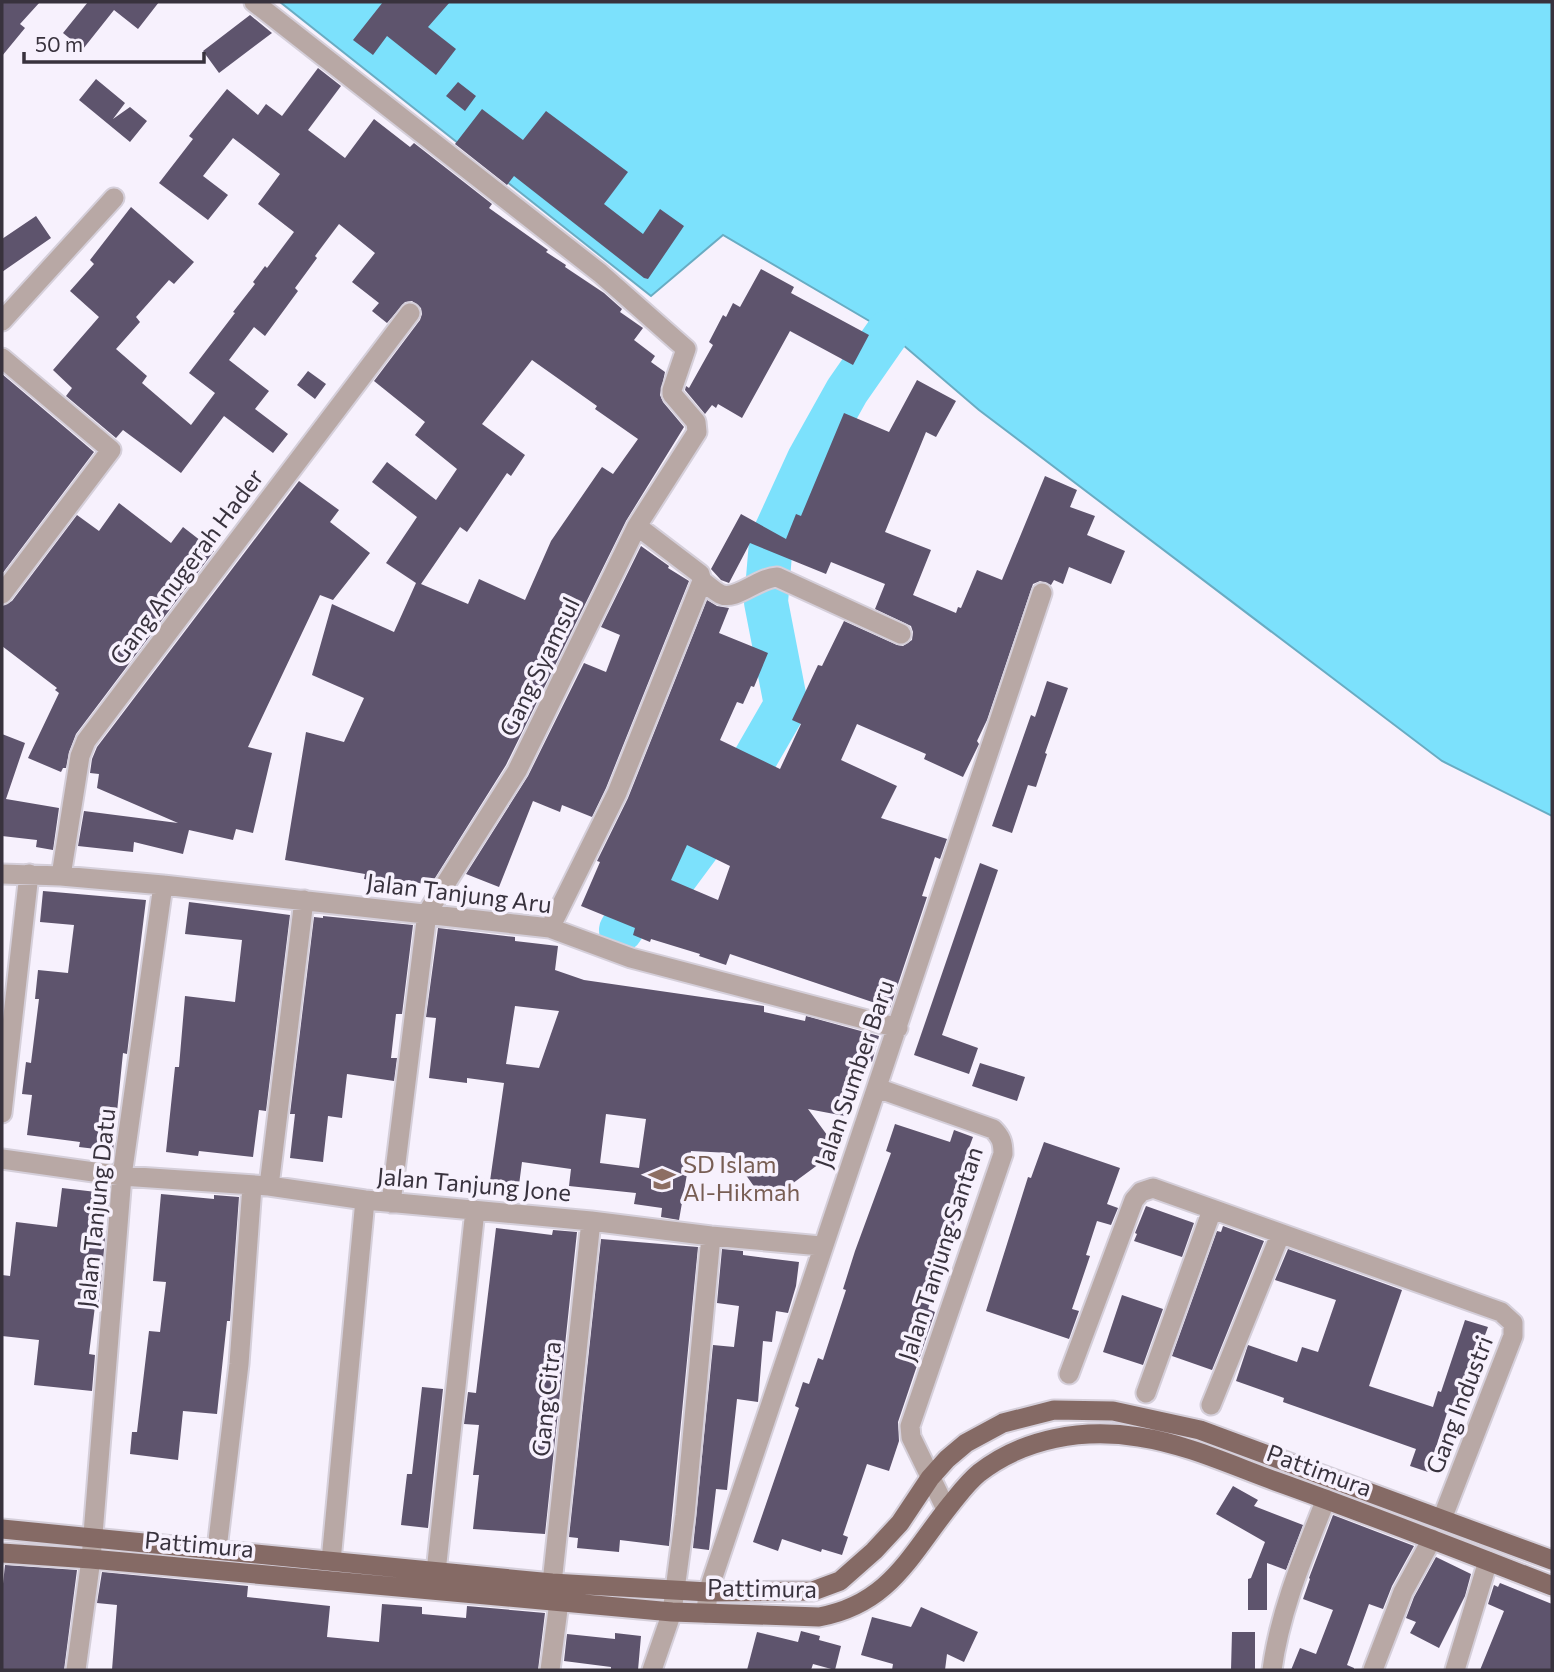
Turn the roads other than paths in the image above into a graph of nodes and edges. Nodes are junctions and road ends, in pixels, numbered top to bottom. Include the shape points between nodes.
1 (254, 2) edge
2 (114, 198) dead end
3 (410, 313) dead end
4 (2, 321) edge
5 (2, 358) edge
6 (636, 526) junction
7 (702, 581) junction
8 (1042, 593) dead end
9 (2, 594) edge
10 (901, 634) dead end
11 (2, 874) edge
12 (29, 874) junction
13 (61, 876) junction
14 (163, 885) junction
15 (304, 901) junction
16 (427, 913) junction
17 (550, 928) junction
18 (898, 1028) junction
19 (877, 1088) junction
20 (2, 1113) edge
21 (2, 1159) edge
22 (122, 1176) junction
23 (261, 1186) junction
24 (365, 1200) junction
25 (391, 1203) junction
26 (475, 1210) junction
27 (1212, 1210) junction
28 (591, 1221) junction
29 (1280, 1235) junction
30 (711, 1236) junction
31 (821, 1246) junction
32 (1069, 1374) dead end
33 (1146, 1393) dead end
34 (1211, 1405) dead end
35 (930, 1478) junction
36 (1326, 1499) junction
37 (1392, 1500) junction
38 (946, 1509) junction
39 (1442, 1519) junction
40 (1384, 1521) junction
41 (2, 1529) edge
42 (92, 1537) junction
43 (1432, 1539) junction
44 (217, 1549) junction
45 (2, 1553) edge
46 (91, 1559) junction
47 (1552, 1560) edge
48 (331, 1561) junction
49 (1489, 1561) junction
50 (436, 1572) junction
51 (552, 1583) junction
52 (1552, 1586) edge
53 (674, 1590) junction
54 (708, 1592) junction
55 (559, 1602) junction
56 (671, 1612) junction
57 (706, 1613) junction
58 (75, 1670) edge
59 (550, 1670) edge
60 (652, 1670) edge
61 (1272, 1670) edge
62 (1373, 1670) edge
63 (1455, 1670) edge

1 - 6 street, Gang Syamsul via 600,273 686,349 671,390 696,422 697,432
2 - 4 street
3 - 13 street, Gang Anugerah Hader via 86,740
5 - 9 street via 111,450
6 - 7 street via 700,574
6 - 16 street, Gang Syamsul via 517,771
7 - 10 street via 728,597 777,577
7 - 17 street via 617,793
8 - 18 street, Jalan Sumber Baru
11 - 12 street, Jalan Tanjung Aru
12 - 13 street, Jalan Tanjung Aru
12 - 20 street
13 - 14 street, Jalan Tanjung Aru
14 - 15 street, Jalan Tanjung Aru
14 - 22 street, Jalan Tanjung Datu
15 - 16 street, Jalan Tanjung Aru
15 - 23 street
16 - 17 street, Jalan Tanjung Aru
16 - 25 street
17 - 18 street, Jalan Tanjung Aru via 631,958
18 - 19 street, Jalan Sumber Baru
19 - 31 street, Jalan Sumber Baru
19 - 35 street, Jalan Tanjung Santan via 993,1129 1003,1145 910,1426
21 - 22 street, Jalan Tanjung Jone
22 - 23 street, Jalan Tanjung Jone
22 - 42 street, Jalan Tanjung Datu
23 - 24 street, Jalan Tanjung Jone
23 - 44 street
24 - 25 street, Jalan Tanjung Jone
24 - 48 street
25 - 26 street, Jalan Tanjung Jone
26 - 28 street, Jalan Tanjung Jone
26 - 50 street
27 - 29 street
27 - 32 street via 1157,1188 1138,1195
27 - 33 street
28 - 30 street, Jalan Tanjung Jone
28 - 51 street, Gang Citra
29 - 34 street
29 - 39 street, Gang Industri via 1501,1312 1513,1323 1513,1336
30 - 31 street, Jalan Tanjung Jone
30 - 53 street
31 - 54 street, Jalan Sumber Baru
35 - 37 main road, Pattimura via 966,1443 1003,1423 1055,1410 1113,1411 1200,1430
35 - 38 street, Jalan Tanjung Santan
35 - 54 main road, Pattimura via 900,1523 840,1581 813,1591
36 - 38 main road, Pattimura via 1196,1452 1140,1437 1101,1434 1066,1436 1026,1446 993,1462 969,1481
36 - 40 main road, Pattimura
36 - 61 street via 1289,1595
37 - 39 main road, Pattimura
37 - 40 main road
38 - 57 main road, Pattimura via 910,1562 885,1588 843,1612 819,1617
39 - 47 main road, Pattimura
40 - 43 main road, Pattimura
41 - 42 main road, Pattimura
42 - 44 main road, Pattimura
42 - 46 street, Jalan Tanjung Datu
43 - 49 main road, Pattimura
43 - 62 street via 1403,1592
44 - 48 main road, Pattimura
45 - 46 main road, Pattimura
46 - 55 main road, Pattimura
46 - 58 street, Jalan Tanjung Datu
48 - 50 main road, Pattimura
49 - 52 main road, Pattimura
49 - 63 street
50 - 51 main road, Pattimura
51 - 53 main road, Pattimura
53 - 54 main road, Pattimura
53 - 56 street
54 - 57 street, Jalan Sumber Baru
55 - 56 main road, Pattimura
55 - 59 street
56 - 57 main road, Pattimura
56 - 60 street

